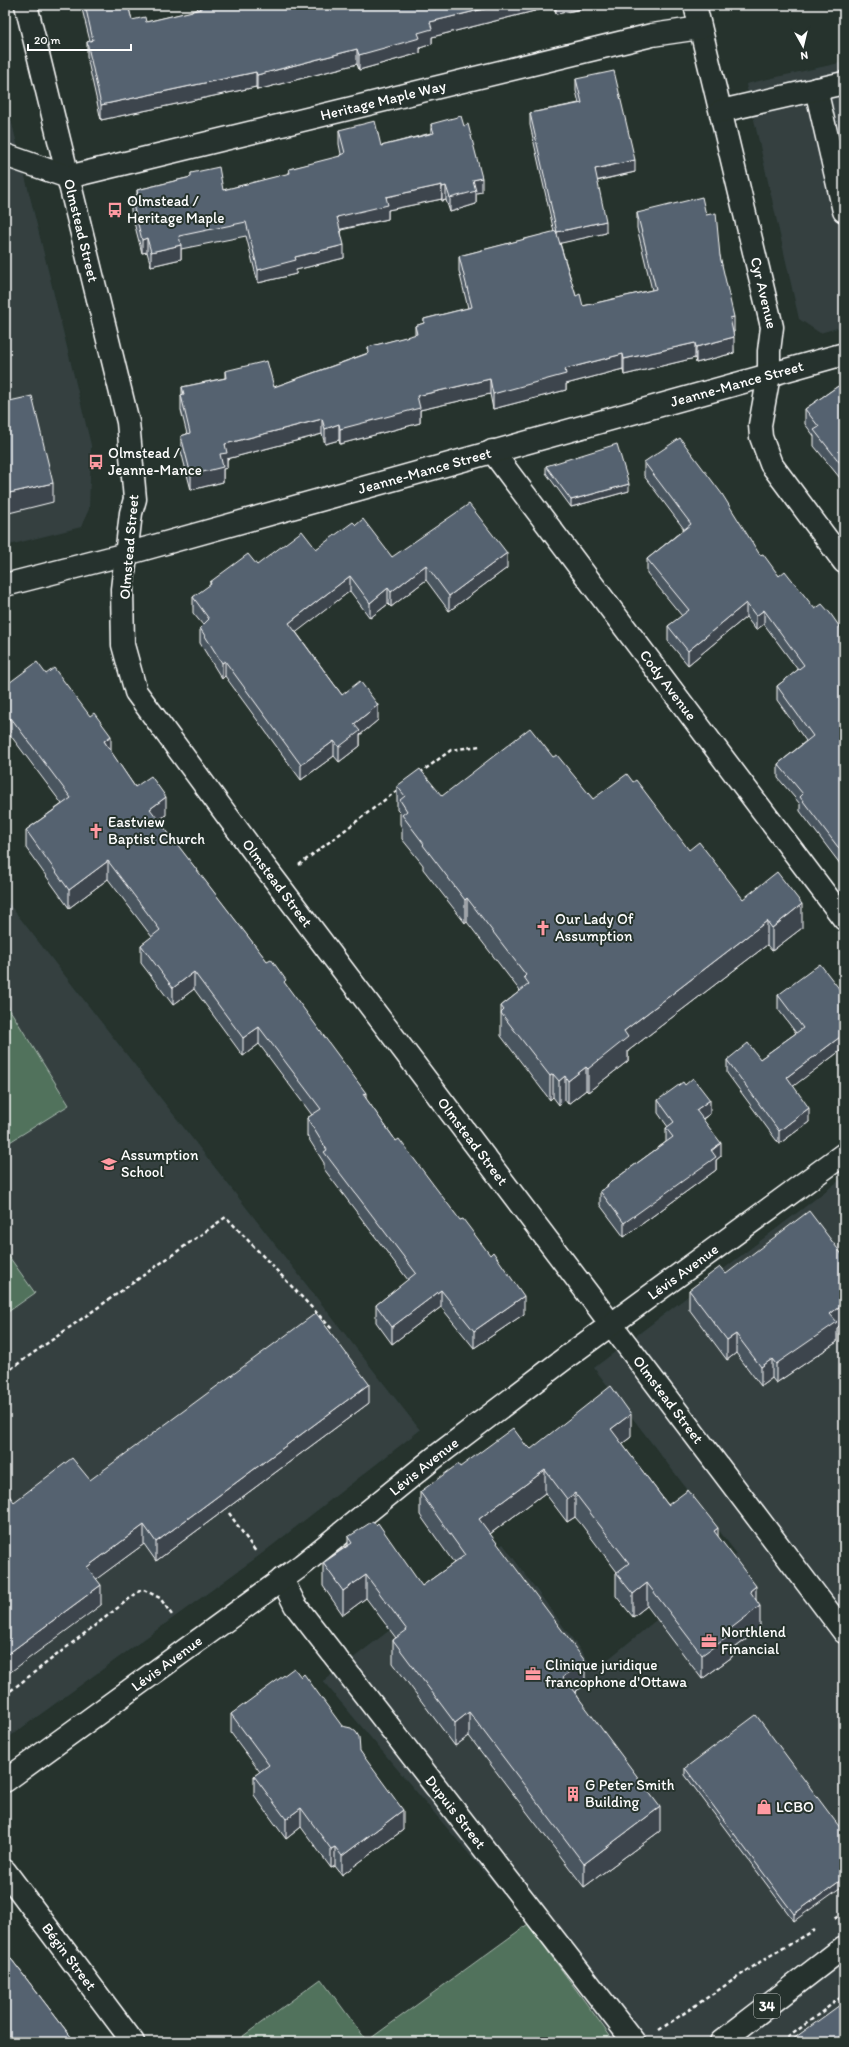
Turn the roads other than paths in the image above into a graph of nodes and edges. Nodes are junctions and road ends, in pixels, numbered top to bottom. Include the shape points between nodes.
1 (26, 5) edge
2 (695, 5) edge
3 (700, 28) junction
4 (844, 83) edge
5 (816, 89) junction
6 (721, 111) junction
7 (5, 155) edge
8 (68, 177) junction
9 (844, 211) edge
10 (844, 354) edge
11 (769, 375) junction
12 (492, 452) junction
13 (126, 554) junction
14 (844, 562) edge
15 (5, 585) edge
16 (844, 919) edge
17 (844, 1154) edge
18 (612, 1325) junction
19 (282, 1579) junction
20 (844, 1632) edge
21 (5, 1781) edge
22 (5, 1870) edge
23 (844, 1947) edge
24 (133, 2042) edge
25 (634, 2042) edge
26 (721, 2042) edge

1 - 8 street, Olmstead Street
2 - 3 street, Cyr Avenue
3 - 6 street, Cyr Avenue
3 - 8 street, Heritage Maple Way via 644,37
4 - 5 street
5 - 6 street
5 - 9 street
6 - 11 street, Cyr Avenue via 772,327
7 - 8 street
8 - 13 street, Olmstead Street via 128,422 135,499
10 - 11 street, Jeanne-Mance Street
11 - 12 street, Jeanne-Mance Street
11 - 14 street, Cyr Avenue via 760,425 771,464
12 - 13 street, Jeanne-Mance Street
12 - 16 street, Cody Avenue
13 - 15 street, Jeanne-Mance Street
13 - 18 street, Olmstead Street via 122,589 123,646 136,692
17 - 18 street, Lévis Avenue
18 - 19 street, Lévis Avenue via 434,1458
18 - 20 street, Olmstead Street
19 - 21 street, Lévis Avenue
19 - 25 street, Dupuis Street via 295,1605
22 - 24 street, Bégin Street
23 - 26 street, 34

